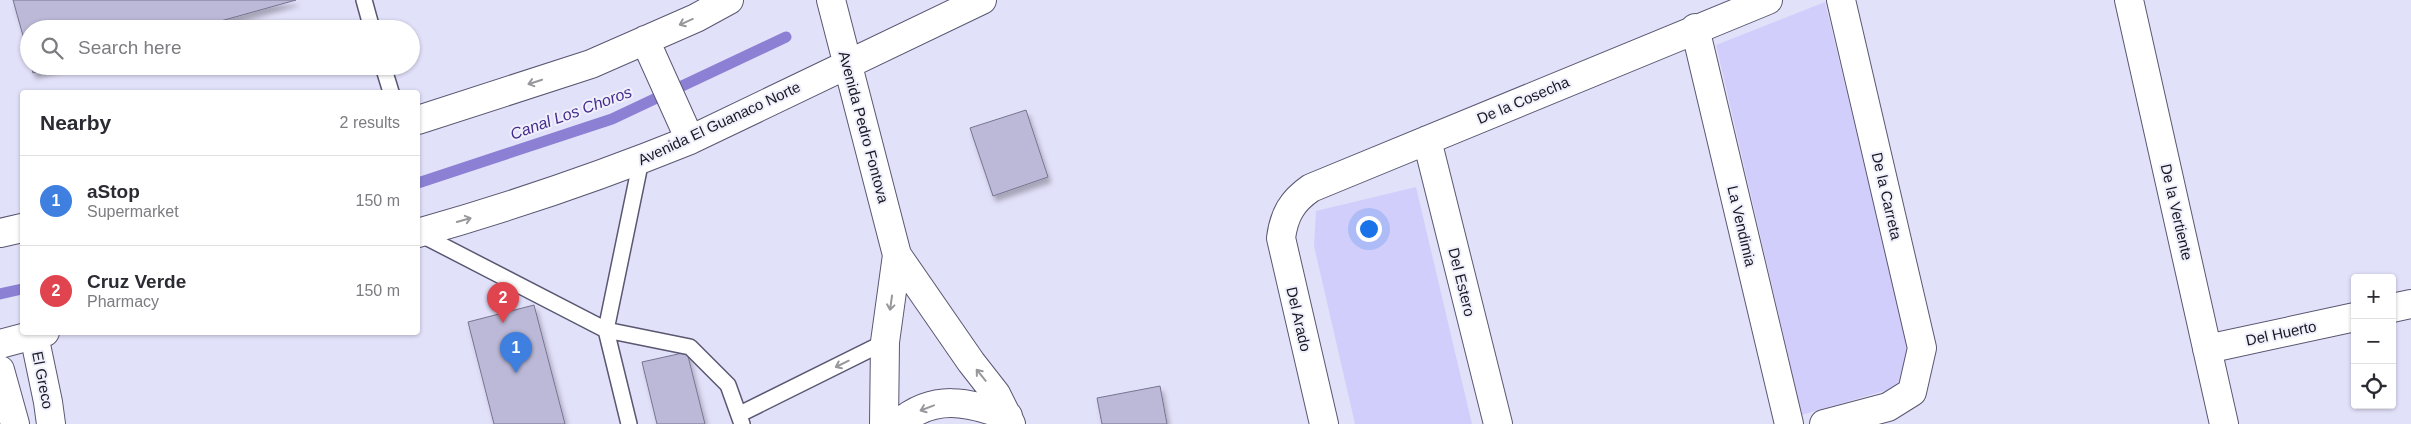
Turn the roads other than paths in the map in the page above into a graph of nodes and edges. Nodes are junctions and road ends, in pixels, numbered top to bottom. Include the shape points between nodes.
1 (364, 0) edge
2 (729, 0) edge
3 (831, 0) edge
4 (982, 0) edge
5 (1768, 0) edge
6 (1841, 0) edge
7 (2129, 0) edge
8 (370, 20) edge
9 (1695, 28) junction
10 (645, 40) junction
11 (848, 64) junction
12 (386, 75) edge
13 (390, 90) edge
14 (420, 119) edge
15 (684, 128) junction
16 (1427, 140) junction
17 (641, 160) junction
18 (1287, 213) joint
19 (20, 229) edge
20 (420, 232) edge
21 (0, 234) edge
22 (420, 234) edge
23 (897, 255) junction
24 (2411, 304) edge
25 (2396, 307) edge
26 (2351, 318) edge
27 (606, 330) junction
28 (35, 335) edge
29 (39, 335) edge
30 (885, 342) junction
31 (0, 344) edge
32 (2208, 349) junction
33 (0, 370) edge
34 (741, 419) edge
35 (1009, 420) edge
36 (15, 424) edge
37 (51, 424) edge
38 (630, 424) edge
39 (884, 424) edge
40 (898, 424) edge
41 (1324, 424) edge
42 (1498, 424) edge
43 (1789, 424) edge
44 (1824, 424) edge
45 (2224, 424) edge

1 - 8 lane
2 -> 10 street
3 - 11 street, Avenida Pedro Fontova
4 - 11 street, Avenida El Guanaco Norte
5 - 9 street, De la Cosecha
6 - 44 street, De la Carreta via 1922,348 1912,392 1888,407
7 - 32 street, De la Vertiente
9 - 16 street, De la Cosecha
9 - 43 street, La Vendimia
10 -> 14 street via 591,64
10 - 15 street
11 - 15 street, Avenida El Guanaco Norte
11 - 23 street, Avenida Pedro Fontova
12 - 13 lane
15 - 17 street, Avenida El Guanaco Norte
16 - 18 street, De la Cosecha via 1311,188 1293,203
16 - 42 street, Del Estero
20 -> 17 street, Avenida El Guanaco Norte via 507,208
17 - 27 lane
18 - 41 street, Del Arado via 1283,251
19 - 21 street
22 - 27 lane
23 -> 30 street, Avenida Pedro Fontova
35 -> 23 street, Avenida Pedro Fontova via 996,394
24 - 25 street
26 - 32 street, Del Huerto
27 - 34 lane via 690,347 728,385
27 - 38 lane
28 - 31 street
29 - 37 street, El Greco
30 -> 34 lane
30 - 39 street, Avenida Pedro Fontova
32 - 45 street, De la Vertiente
33 - 36 street
35 -> 40 street via 982,407 956,401 930,406

